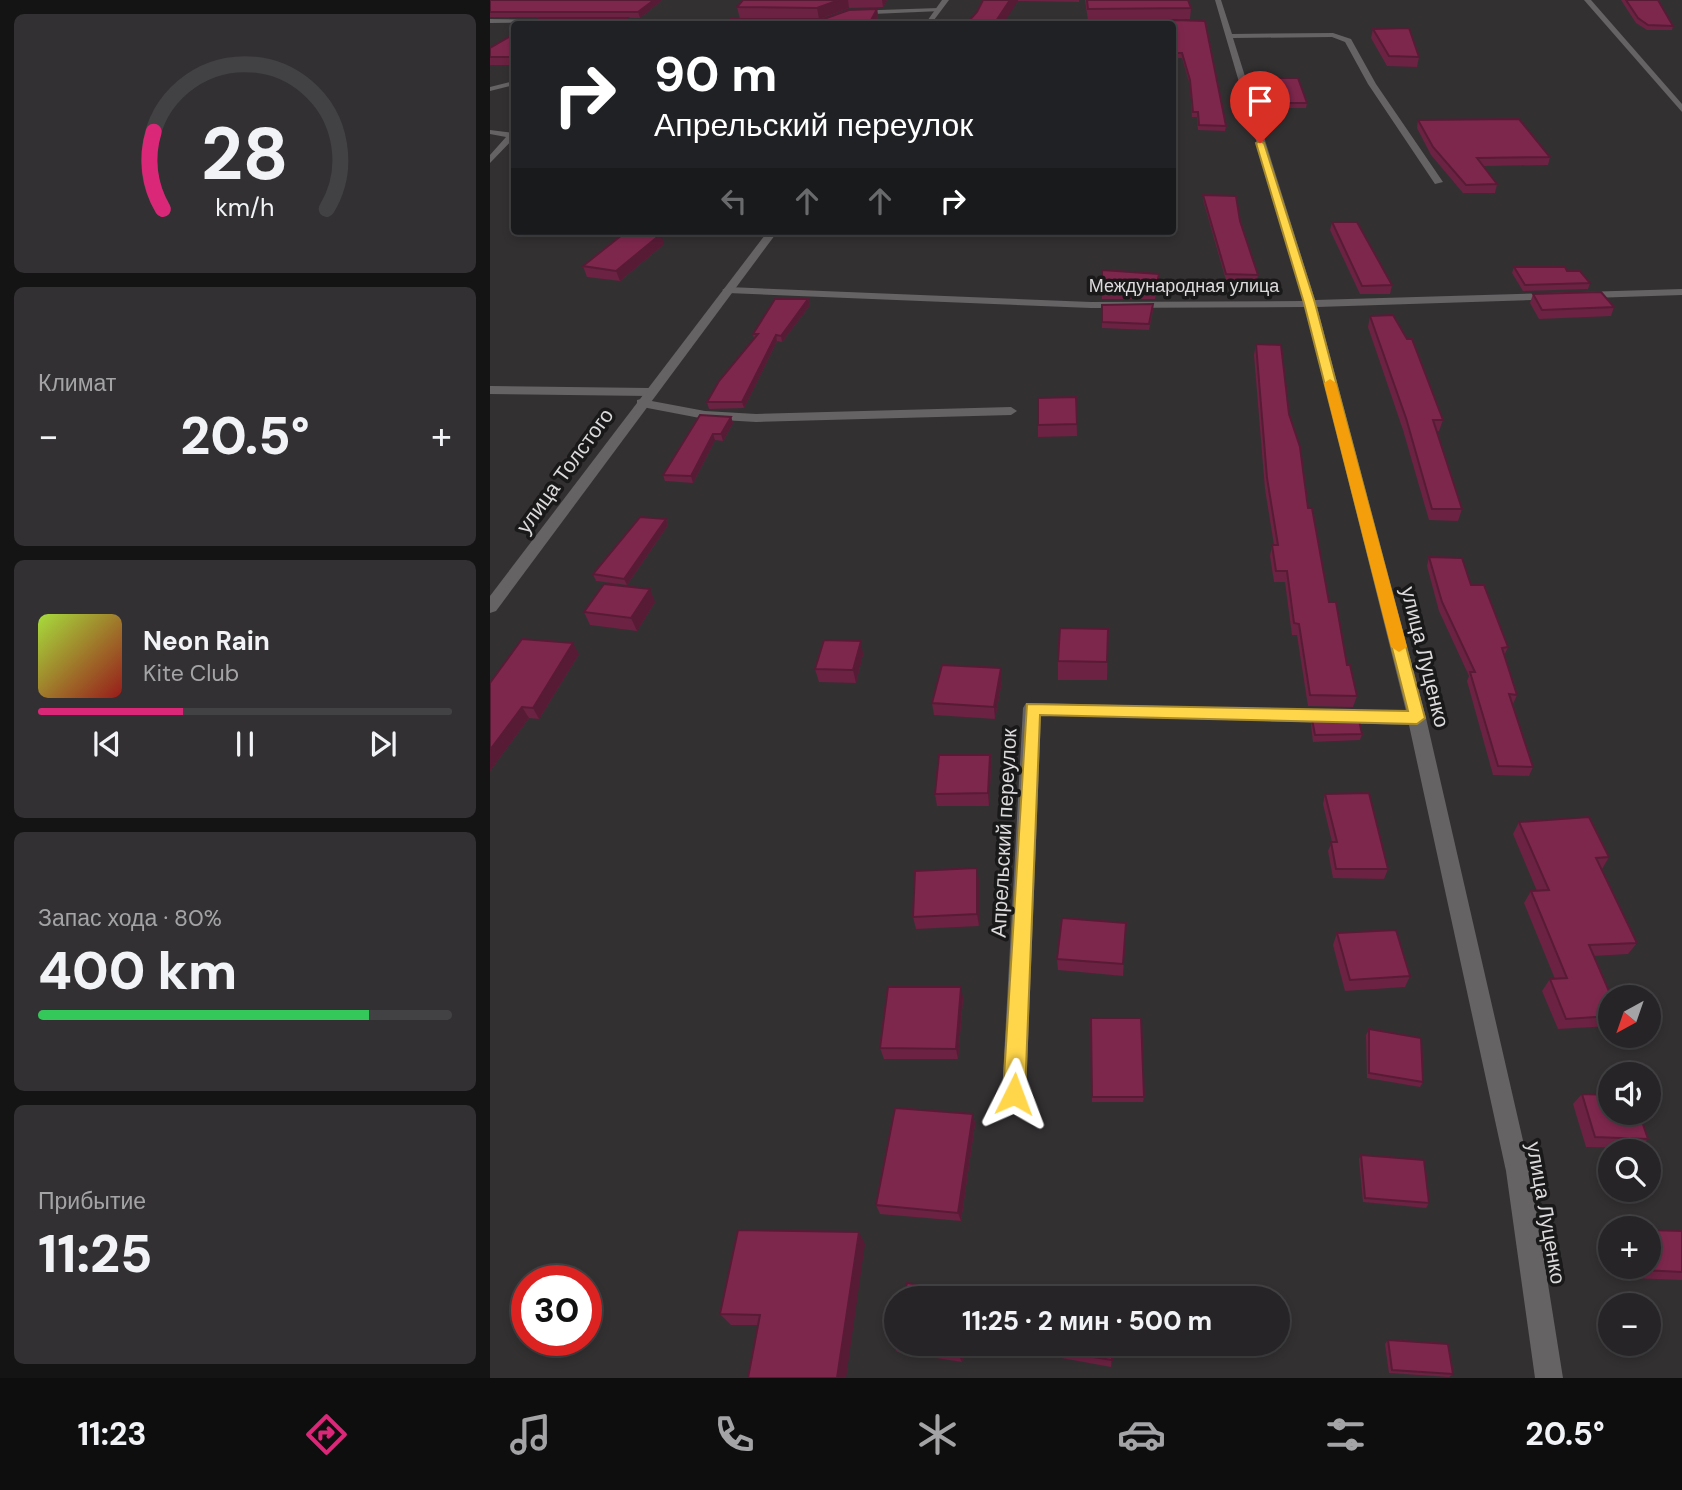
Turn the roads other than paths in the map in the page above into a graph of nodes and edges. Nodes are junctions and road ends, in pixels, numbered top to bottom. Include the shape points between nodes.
1 (946, 0) edge
2 (1218, 0) edge
3 (1587, 0) edge
4 (939, 10) junction
5 (490, 21) edge
6 (511, 21) edge
7 (828, 21) edge
8 (930, 21) edge
9 (1228, 36) junction
10 (511, 84) edge
11 (490, 89) edge
12 (1682, 109) edge
13 (490, 132) edge
14 (511, 136) edge
15 (511, 138) edge
16 (490, 160) edge
17 (1438, 182) dead end
18 (770, 235) edge
19 (728, 290) junction
20 (1682, 292) edge
21 (1310, 303) junction
22 (490, 390) edge
23 (645, 397) junction
24 (1011, 411) dead end
25 (490, 607) edge
26 (1417, 718) junction
27 (1014, 1094) dead end
28 (1549, 1378) edge

1 - 4 street
2 - 9 street, улица Луценко
3 - 12 street
4 - 7 lane via 849,13
4 - 8 street
5 - 6 lane
9 - 17 street via 1333,36 1349,41 1372,84
9 - 21 street, улица Луценко
10 - 11 street
13 - 14 lane
15 - 16 lane
18 - 19 street, улица Толстого
19 - 21 street, Международная улица via 1091,305
19 - 23 street, улица Толстого
20 - 21 street, Международная улица
21 - 26 street, улица Луценко
22 - 23 street, улица Толстого
23 - 24 lane via 705,415 756,418
23 - 25 street, улица Толстого
26 - 27 street, Апрельский переулок via 1032,708
26 - 28 street, улица Луценко via 1518,1171

